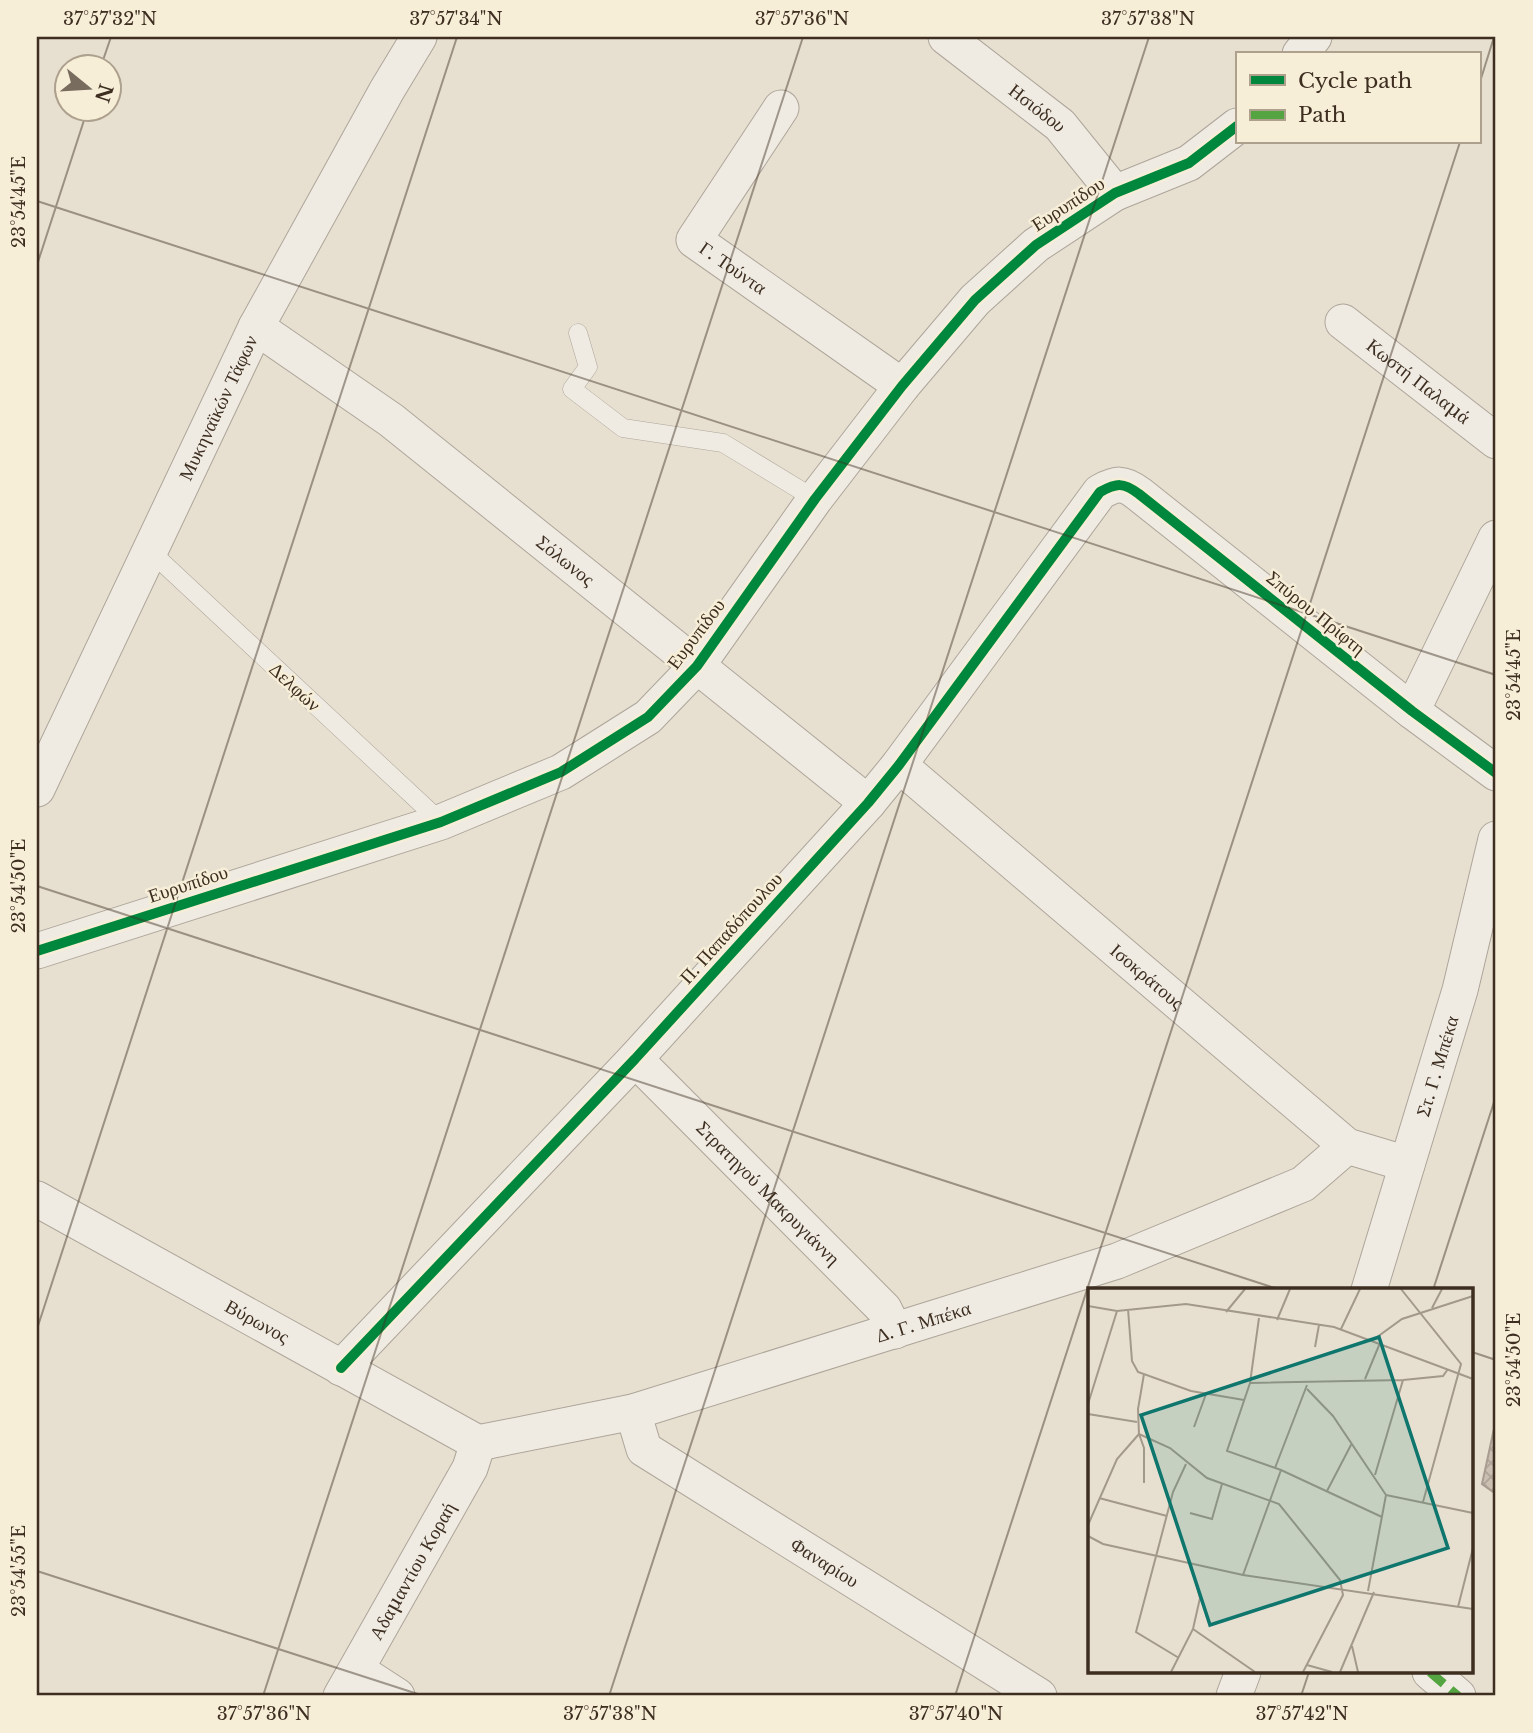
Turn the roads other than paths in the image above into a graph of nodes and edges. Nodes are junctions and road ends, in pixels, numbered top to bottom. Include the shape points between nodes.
1 (419, 37) edge
2 (946, 37) edge
3 (1314, 37) edge
4 (1302, 52) edge
5 (781, 108) dead end
6 (1236, 127) edge
7 (1115, 193) junction
8 (1343, 322) dead end
9 (256, 327) junction
10 (578, 333) dead end
11 (902, 386) junction
12 (1496, 441) edge
13 (1113, 485) joint
14 (815, 499) junction
15 (1496, 538) edge
16 (150, 551) junction
17 (697, 666) junction
18 (1412, 712) junction
19 (899, 765) junction
20 (1496, 773) edge
21 (37, 789) edge
22 (867, 803) junction
23 (441, 822) junction
24 (1496, 839) edge
25 (37, 951) edge
26 (635, 1059) junction
27 (1347, 1146) junction
28 (1407, 1164) junction
29 (37, 1199) edge
30 (1369, 1288) edge
31 (895, 1331) junction
32 (341, 1368) junction
33 (633, 1412) junction
34 (478, 1443) junction
35 (1242, 1674) edge
36 (1432, 1674) edge
37 (349, 1683) edge
38 (397, 1696) edge
39 (1038, 1696) edge
40 (1234, 1696) edge
41 (1458, 1696) edge

1 - 9 street, Μυκηναϊκών Τάφων
2 - 7 street, Ησιόδου via 1060,125
3 - 4 street
5 - 11 street, Γ. Τούντα via 694,240
6 - 7 street, Ευρυπίδου via 1189,163
7 - 11 street, Ευρυπίδου via 1036,246 975,300
8 - 12 street, Κωστή Παλαμά
9 - 16 street, Μυκηναϊκών Τάφων
9 - 17 street, Σόλωνος via 391,420
10 - 14 lane via 588,367 572,389 623,428 723,443
11 - 14 street, Ευρυπίδου
13 - 18 street, Σπύρου Πρίφτη via 1128,486 1139,494
13 - 19 street, Π. Παπαδόπουλου via 1100,492
14 - 17 street, Ευρυπίδου
15 - 18 street
16 - 21 street, Μυκηναϊκών Τάφων
16 - 23 lane, Δελφών
17 - 22 street, Σόλωνος
17 - 23 street, Ευρυπίδου via 648,717 561,772
18 - 20 street, Σπύρου Πρίφτη
19 - 22 street, Π. Παπαδόπουλου
19 - 27 street, Ισοκράτους
22 - 26 street, Π. Παπαδόπουλου
23 - 25 street, Ευρυπίδου
24 - 28 street, Στ. Γ. Μπέκα via 1460,990
26 - 31 street, Στρατηγού Μακρυγιάννη via 884,1309
26 - 32 street, Π. Παπαδόπουλου
27 - 28 street, Ισοκράτους
27 - 31 street, Δ. Γ. Μπέκα via 1303,1184 1154,1246
28 - 30 street, Στ. Γ. Μπέκα
29 - 32 street, Βύρωνος
31 - 33 street, Δ. Γ. Μπέκα
32 - 34 street, Βύρωνος
33 - 34 street, Δ. Γ. Μπέκα
33 - 39 street, Φαναρίου via 644,1448
34 - 37 street, Αδαμαντίου Κοραή via 470,1468
35 - 40 street
36 - 41 street
37 - 38 street

